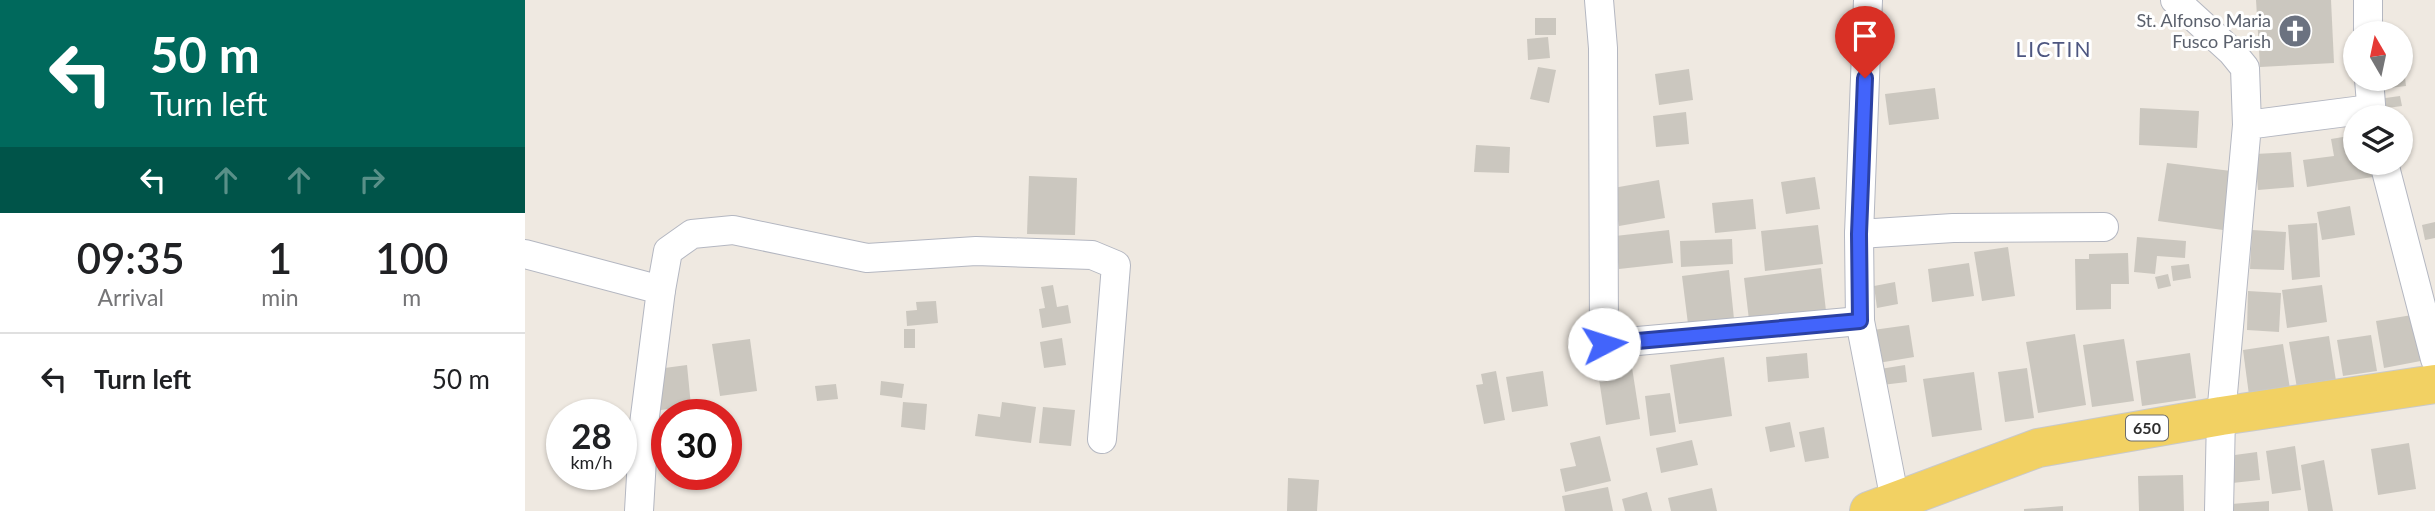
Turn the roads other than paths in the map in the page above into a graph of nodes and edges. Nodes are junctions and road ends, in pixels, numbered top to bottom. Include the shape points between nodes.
1 (1599, 0) edge
2 (1868, 0) edge
3 (2175, 0) edge
4 (2368, 0) edge
5 (2368, 21) edge
6 (2343, 116) edge
7 (2247, 125) junction
8 (2387, 175) edge
9 (2103, 227) dead end
10 (1859, 234) junction
11 (525, 254) edge
12 (661, 290) junction
13 (1860, 321) junction
14 (2435, 359) edge
15 (2435, 384) edge
16 (2221, 416) junction
17 (1101, 439) dead end
18 (1887, 508) edge
19 (639, 511) edge
20 (2219, 511) edge

1 - 13 street via 1604,61 1604,344
2 - 10 street
3 - 7 street via 2245,68
4 - 5 street
6 - 7 street
7 - 16 street
8 - 14 street
9 - 10 street
10 - 13 street
11 - 12 street
12 - 17 street via 668,251 691,234 733,230 867,258 976,251 1092,255 1116,265
12 - 19 street via 644,424
13 - 18 street
15 - 16 main road, 650
16 - 18 main road, 650 via 2038,448
16 - 20 street

